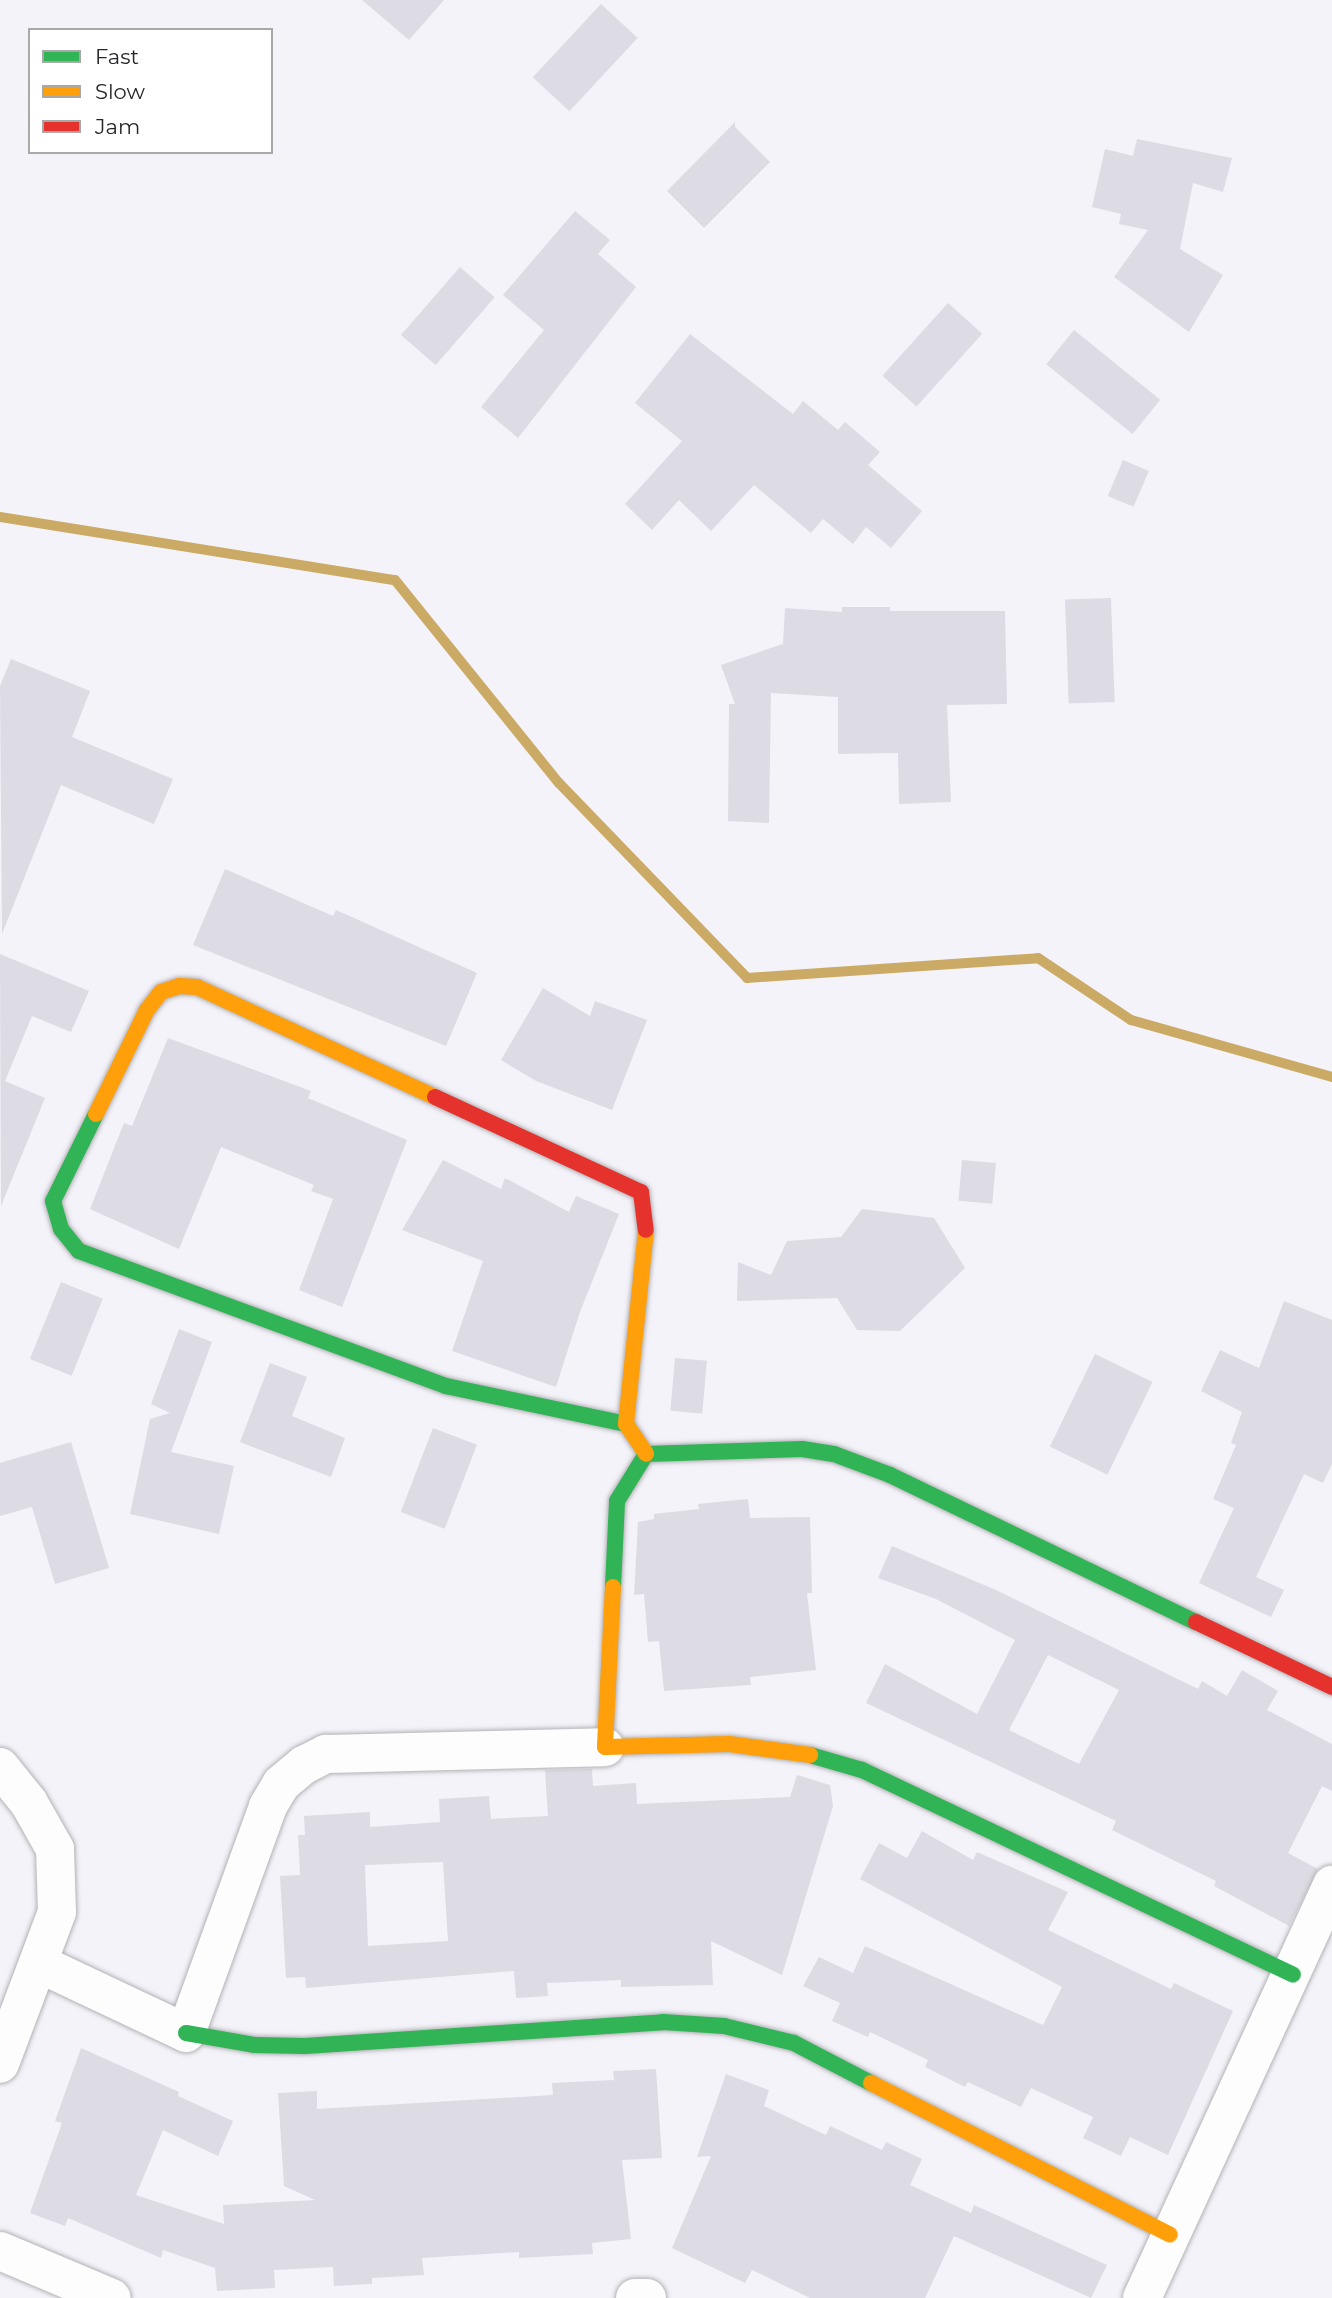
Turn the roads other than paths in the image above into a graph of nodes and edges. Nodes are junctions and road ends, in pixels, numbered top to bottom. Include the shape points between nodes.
1 (626, 1424) junction
2 (646, 1454) junction
3 (1332, 1687) edge
4 (606, 1747) junction
5 (0, 1766) edge
6 (1332, 1885) edge
7 (40, 1964) junction
8 (1293, 1975) junction
9 (186, 2033) junction
10 (0, 2064) edge
11 (1170, 2235) junction
12 (0, 2250) edge
13 (112, 2298) edge
14 (635, 2298) edge
15 (648, 2298) edge
16 (1142, 2298) edge

1 - 1 street via 446,1386 79,1251 61,1229 53,1201 161,992 197,987 641,1192 647,1243
1 - 2 street
2 - 3 street via 802,1449 834,1454 890,1475
2 - 4 street via 617,1501
4 - 8 street via 729,1744 800,1752 862,1770
4 - 9 street via 326,1754 304,1765 281,1784 268,1806
5 - 7 street via 29,1803 55,1849 57,1912
6 - 8 street
7 - 9 street
7 - 10 street
8 - 11 street
9 - 11 street via 254,2045 305,2046 663,2022 724,2026 794,2043
11 - 16 street
12 - 13 street
14 - 15 street

